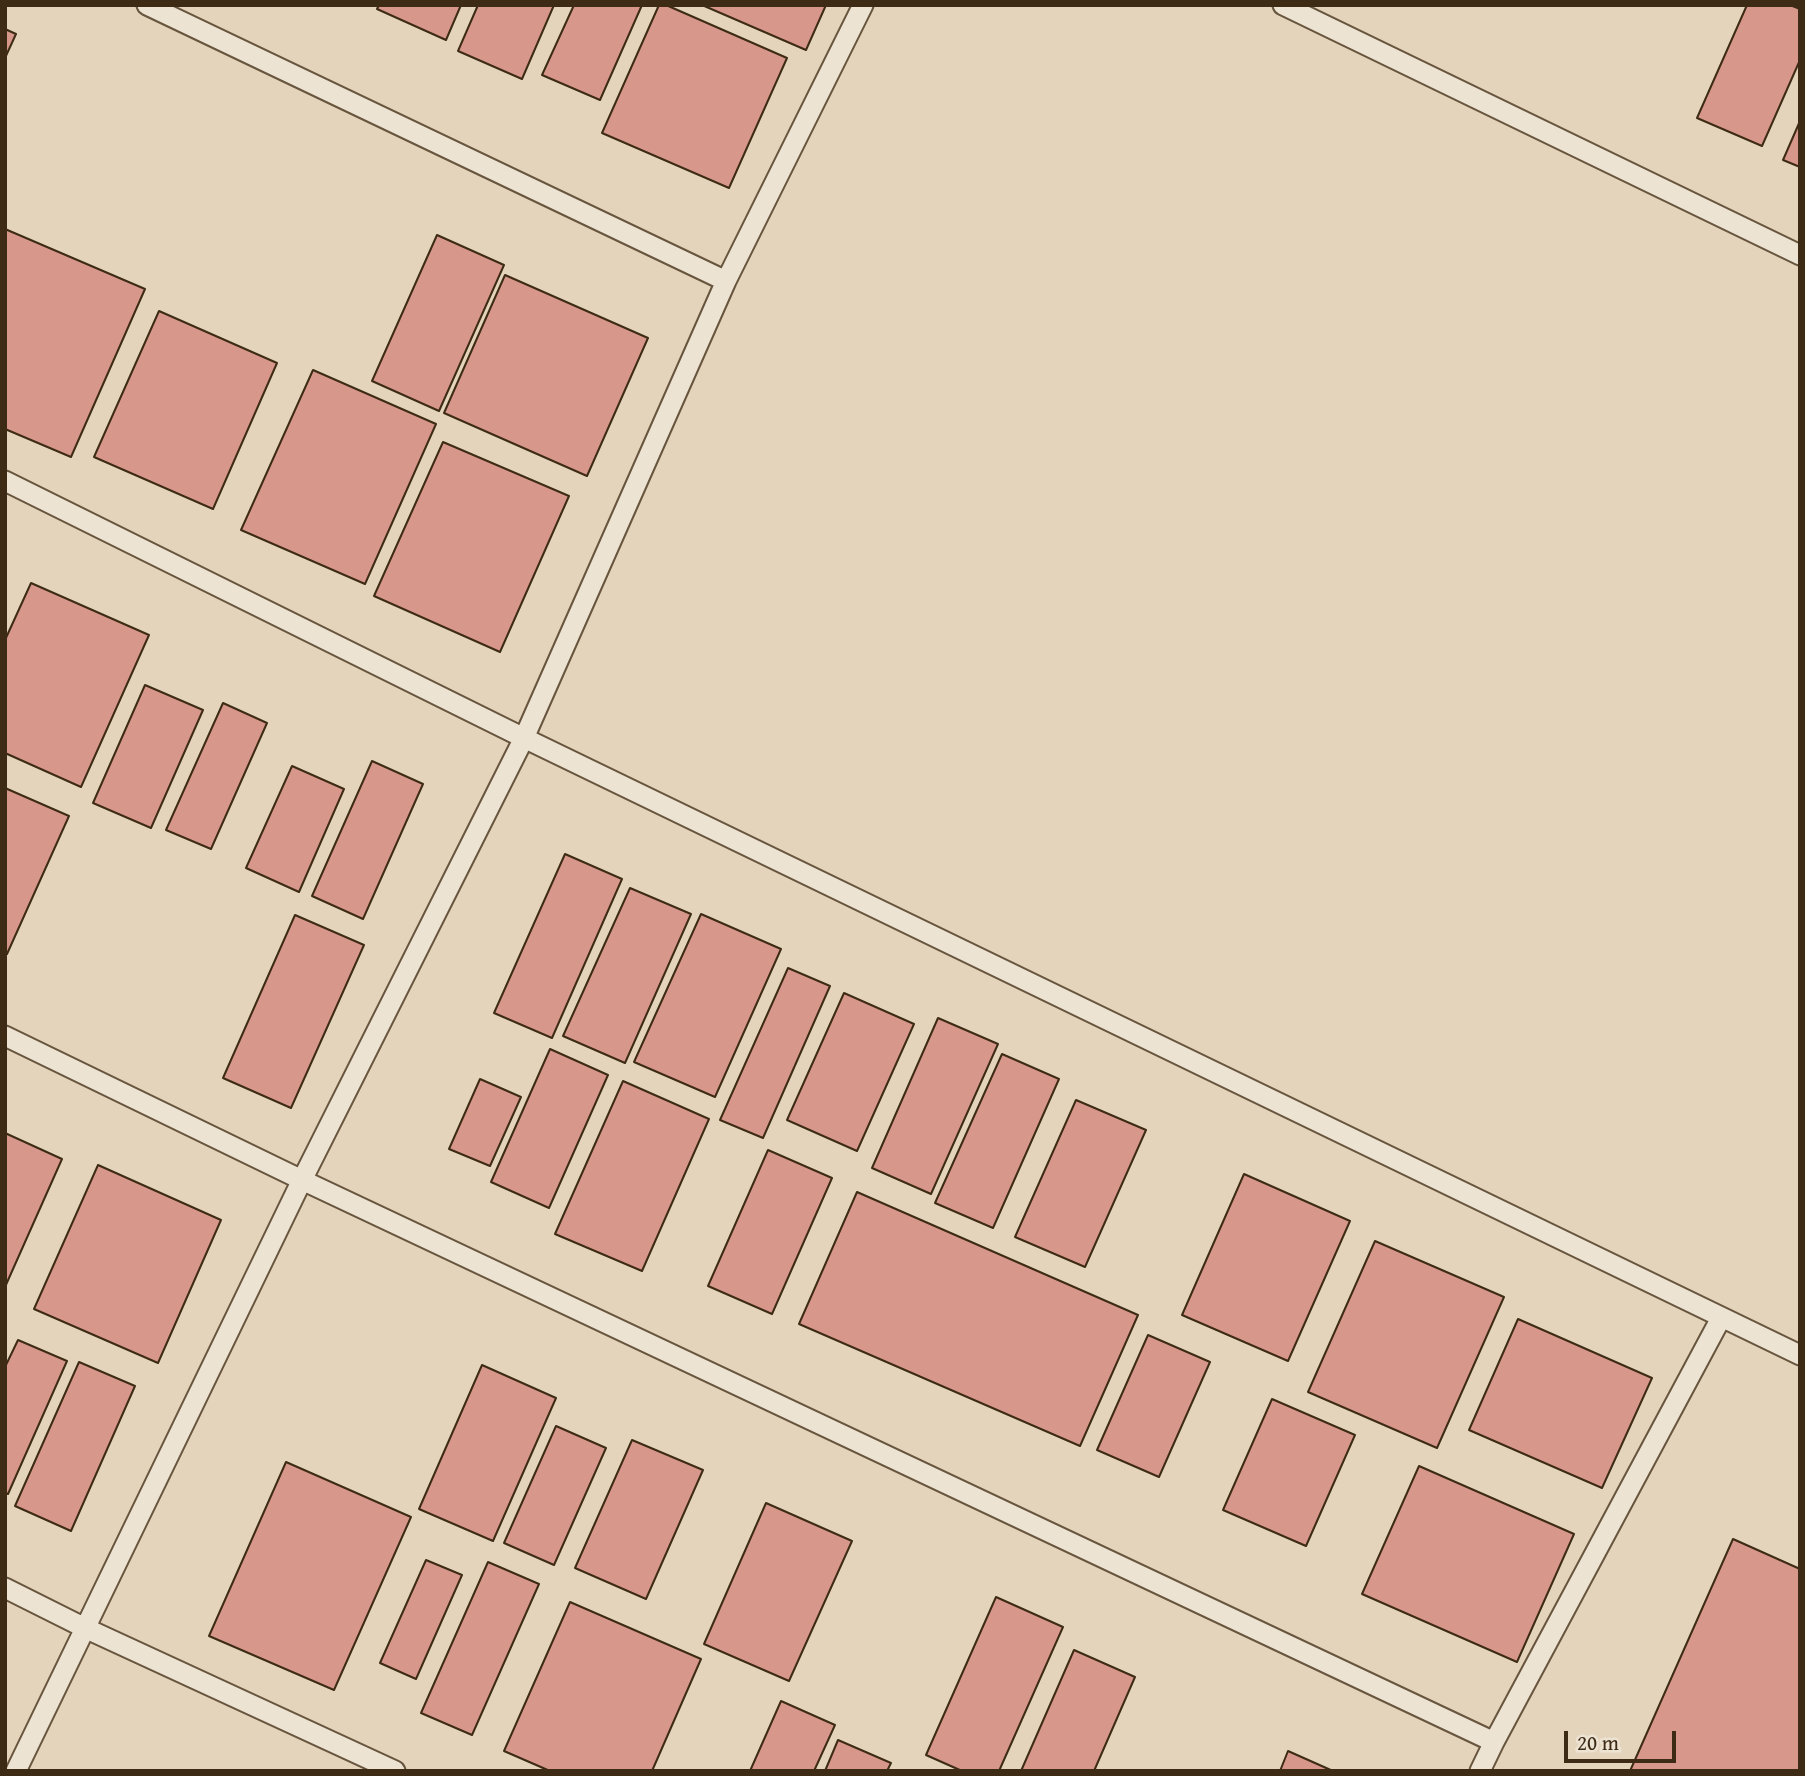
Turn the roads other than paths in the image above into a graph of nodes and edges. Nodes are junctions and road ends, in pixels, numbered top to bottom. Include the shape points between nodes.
1 (147, 5) edge
2 (863, 5) edge
3 (1283, 5) edge
4 (1800, 255) edge
5 (726, 281) junction
6 (5, 481) edge
7 (524, 738) junction
8 (5, 1036) edge
9 (302, 1180) junction
10 (1721, 1318) junction
11 (1800, 1355) edge
12 (5, 1588) edge
13 (85, 1628) junction
14 (1494, 1742) junction
15 (16, 1771) edge
16 (395, 1771) edge
17 (1480, 1771) edge

1 - 5 lane
2 - 5 lane
3 - 4 lane
5 - 7 lane
6 - 7 lane
7 - 9 lane
7 - 10 lane
8 - 9 lane
9 - 13 lane
9 - 14 lane
10 - 11 lane
10 - 14 lane
12 - 13 lane
13 - 15 lane
13 - 16 lane
14 - 17 lane

